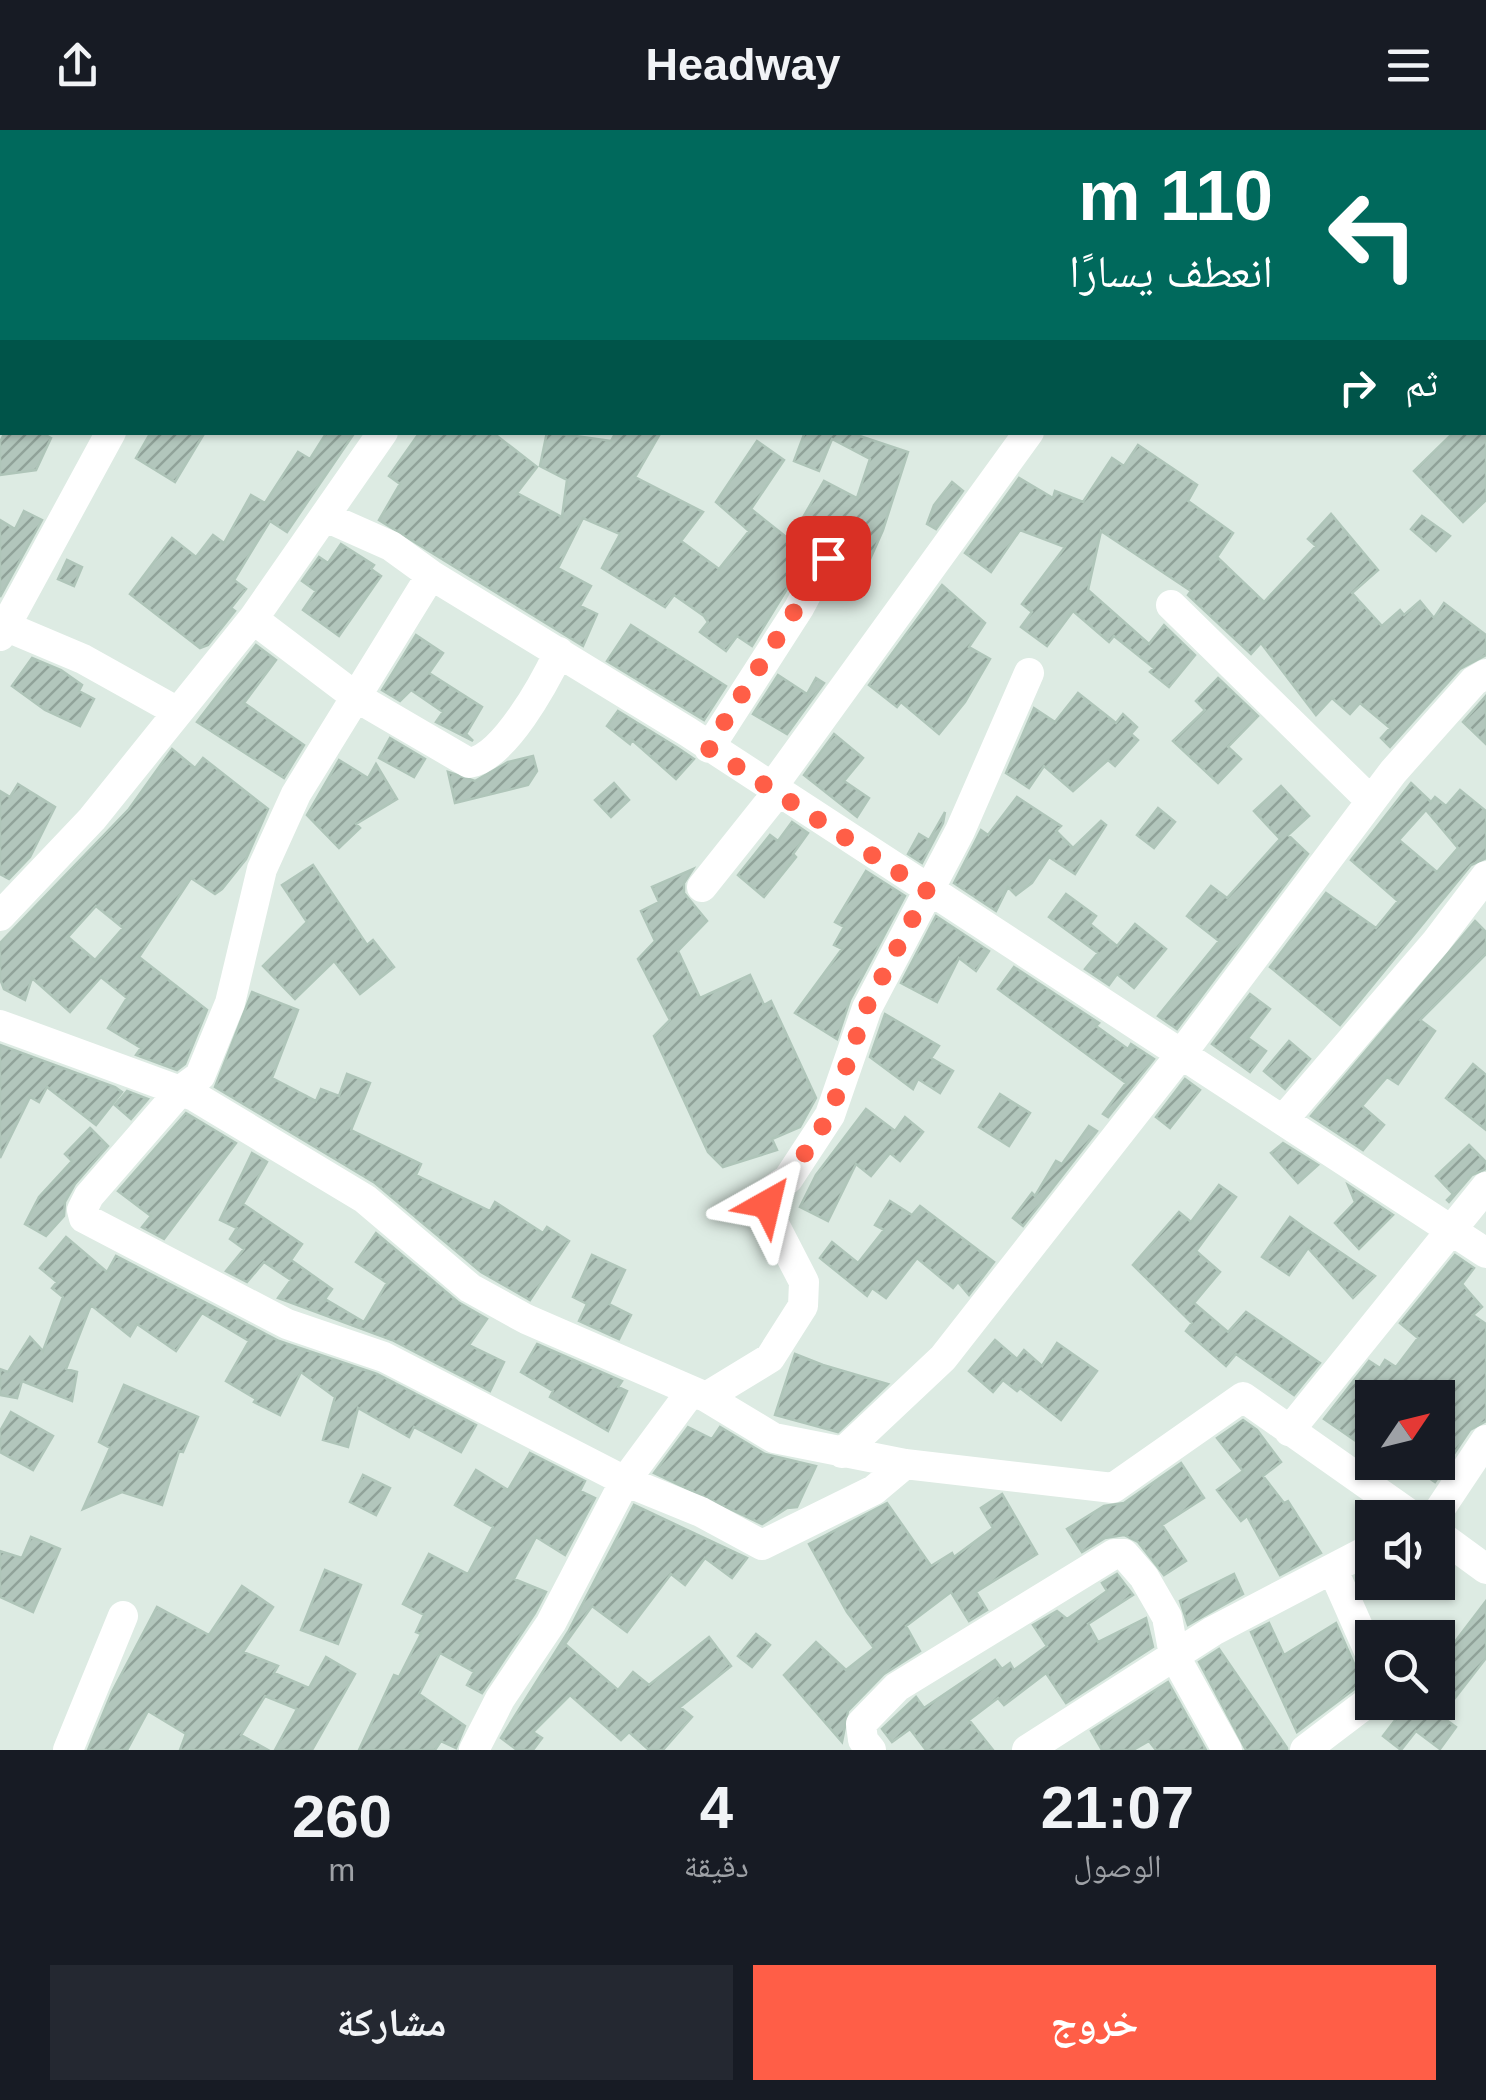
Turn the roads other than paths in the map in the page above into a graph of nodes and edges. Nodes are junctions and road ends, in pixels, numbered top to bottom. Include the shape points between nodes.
1 (109, 435) edge
2 (381, 435) edge
3 (1027, 435) edge
4 (328, 518) junction
5 (831, 548) dead end
6 (430, 575) junction
7 (1170, 604) dead end
8 (253, 619) junction
9 (2, 631) edge
10 (559, 652) junction
11 (1028, 672) dead end
12 (1486, 674) edge
13 (356, 697) junction
14 (178, 712) junction
15 (708, 748) junction
16 (774, 792) junction
17 (1370, 801) junction
18 (1486, 876) edge
19 (702, 887) dead end
20 (927, 891) junction
21 (0, 916) edge
22 (0, 1025) edge
23 (1182, 1054) junction
24 (181, 1090) junction
25 (1283, 1120) junction
26 (1486, 1187) edge
27 (1452, 1229) junction
28 (1486, 1253) edge
29 (698, 1395) junction
30 (1290, 1431) junction
31 (1486, 1440) edge
32 (842, 1453) junction
33 (904, 1464) junction
34 (626, 1481) junction
35 (1393, 1500) edge
36 (1433, 1500) edge
37 (1455, 1546) edge
38 (1355, 1558) edge
39 (1486, 1569) edge
40 (1333, 1570) junction
41 (124, 1616) dead end
42 (1355, 1620) edge
43 (1174, 1655) junction
44 (1355, 1712) edge
45 (68, 1750) edge
46 (474, 1750) edge
47 (871, 1750) edge
48 (1027, 1750) edge
49 (1227, 1750) edge
50 (1305, 1750) edge

1 - 9 street
2 - 4 street
3 - 16 street
4 - 6 street via 391,546
4 - 8 street
5 - 15 street
6 - 10 street
6 - 13 street
7 - 17 street
8 - 13 street
8 - 14 street
9 - 14 street via 82,658
10 - 13 street via 535,701 476,763
10 - 15 street
11 - 20 street
12 - 17 street
13 - 24 street via 296,794 262,869 230,1003 200,1076
14 - 21 street via 92,819
15 - 16 street
16 - 19 street
16 - 20 street
17 - 23 street
18 - 25 street
20 - 23 street
20 - 29 street via 866,1008 830,1115 767,1204 804,1282 803,1306 770,1358
22 - 24 street
23 - 25 street
23 - 32 street via 942,1358
24 - 29 street via 365,1199 470,1288
24 - 34 street via 89,1196 84,1218 287,1324 384,1357
25 - 27 street
26 - 27 street
27 - 28 street
27 - 30 street
29 - 32 street via 774,1438
29 - 34 street
30 - 33 street via 1243,1397 1113,1488
30 - 35 street
31 - 36 street
32 - 33 street
33 - 34 street via 874,1490 762,1545
34 - 46 street
37 - 39 street
38 - 40 street
40 - 42 street
40 - 43 street
41 - 45 street
43 - 47 street via 1167,1617 1144,1578 1124,1554 1114,1554 897,1687 861,1724
43 - 48 street
43 - 49 street
44 - 50 street

